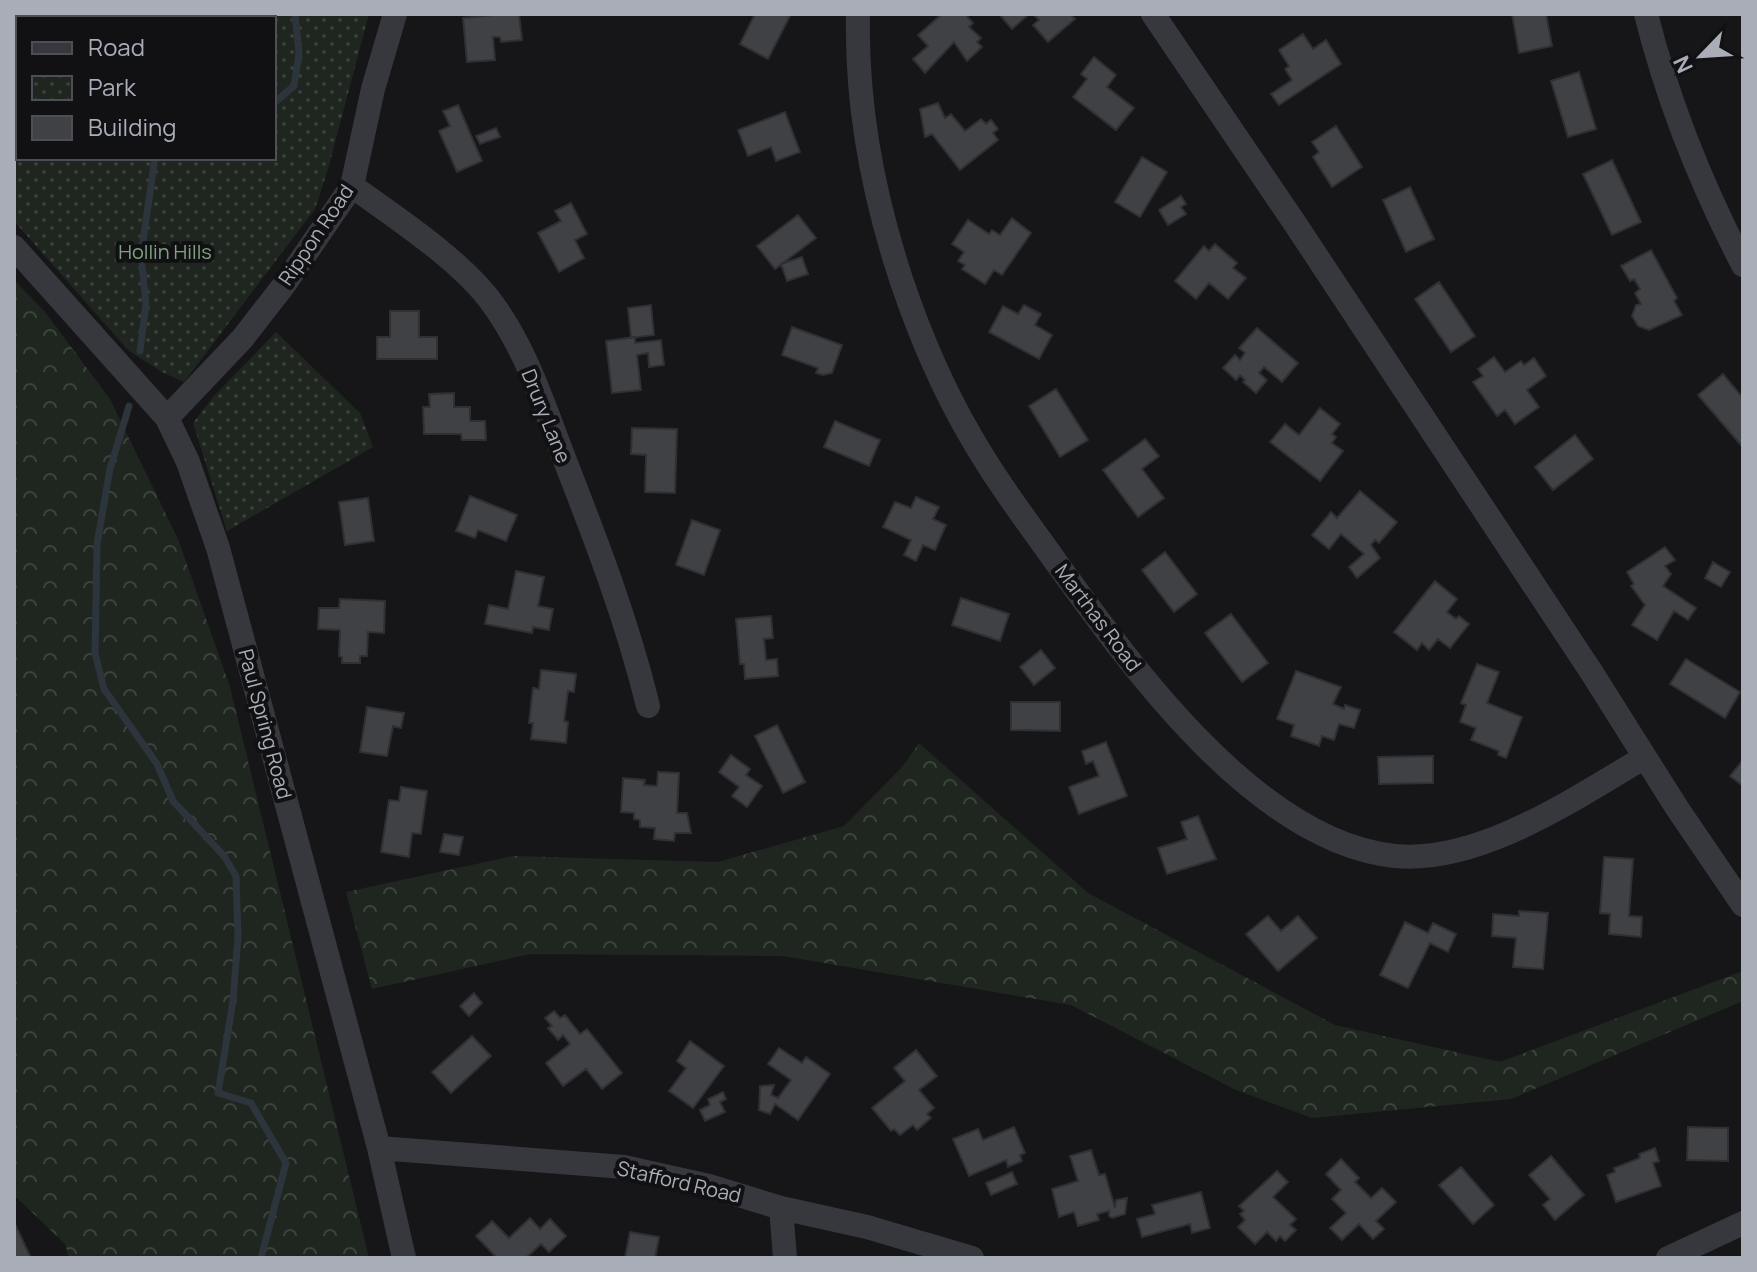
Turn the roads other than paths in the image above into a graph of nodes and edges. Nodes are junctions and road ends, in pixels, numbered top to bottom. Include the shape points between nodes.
1 (395, 14) edge
2 (858, 14) edge
3 (1153, 14) edge
4 (1646, 14) edge
5 (352, 186) junction
6 (14, 247) edge
7 (1743, 265) edge
8 (167, 418) junction
9 (648, 706) dead end
10 (1645, 757) junction
11 (1743, 905) edge
12 (379, 1148) junction
13 (781, 1208) junction
14 (1743, 1223) edge
15 (404, 1258) edge
16 (785, 1258) edge
17 (972, 1258) edge
18 (1668, 1258) edge

1 - 5 street, Rippon Road
2 - 10 street, Marthas Road via 861,109 884,224 944,386 993,473 1088,606 1134,666 1222,761 1315,831 1367,851 1422,856 1492,841
3 - 10 street
4 - 7 street via 1691,157
5 - 8 street, Rippon Road via 242,339
5 - 9 street, Drury Lane via 468,277 511,333 618,597
6 - 8 street, Paul Spring Road
8 - 12 street, Paul Spring Road via 218,548
10 - 11 street
12 - 13 street, Stafford Road via 624,1167
12 - 15 street, Paul Spring Road
13 - 16 street
13 - 17 street, Stafford Road
14 - 18 street

